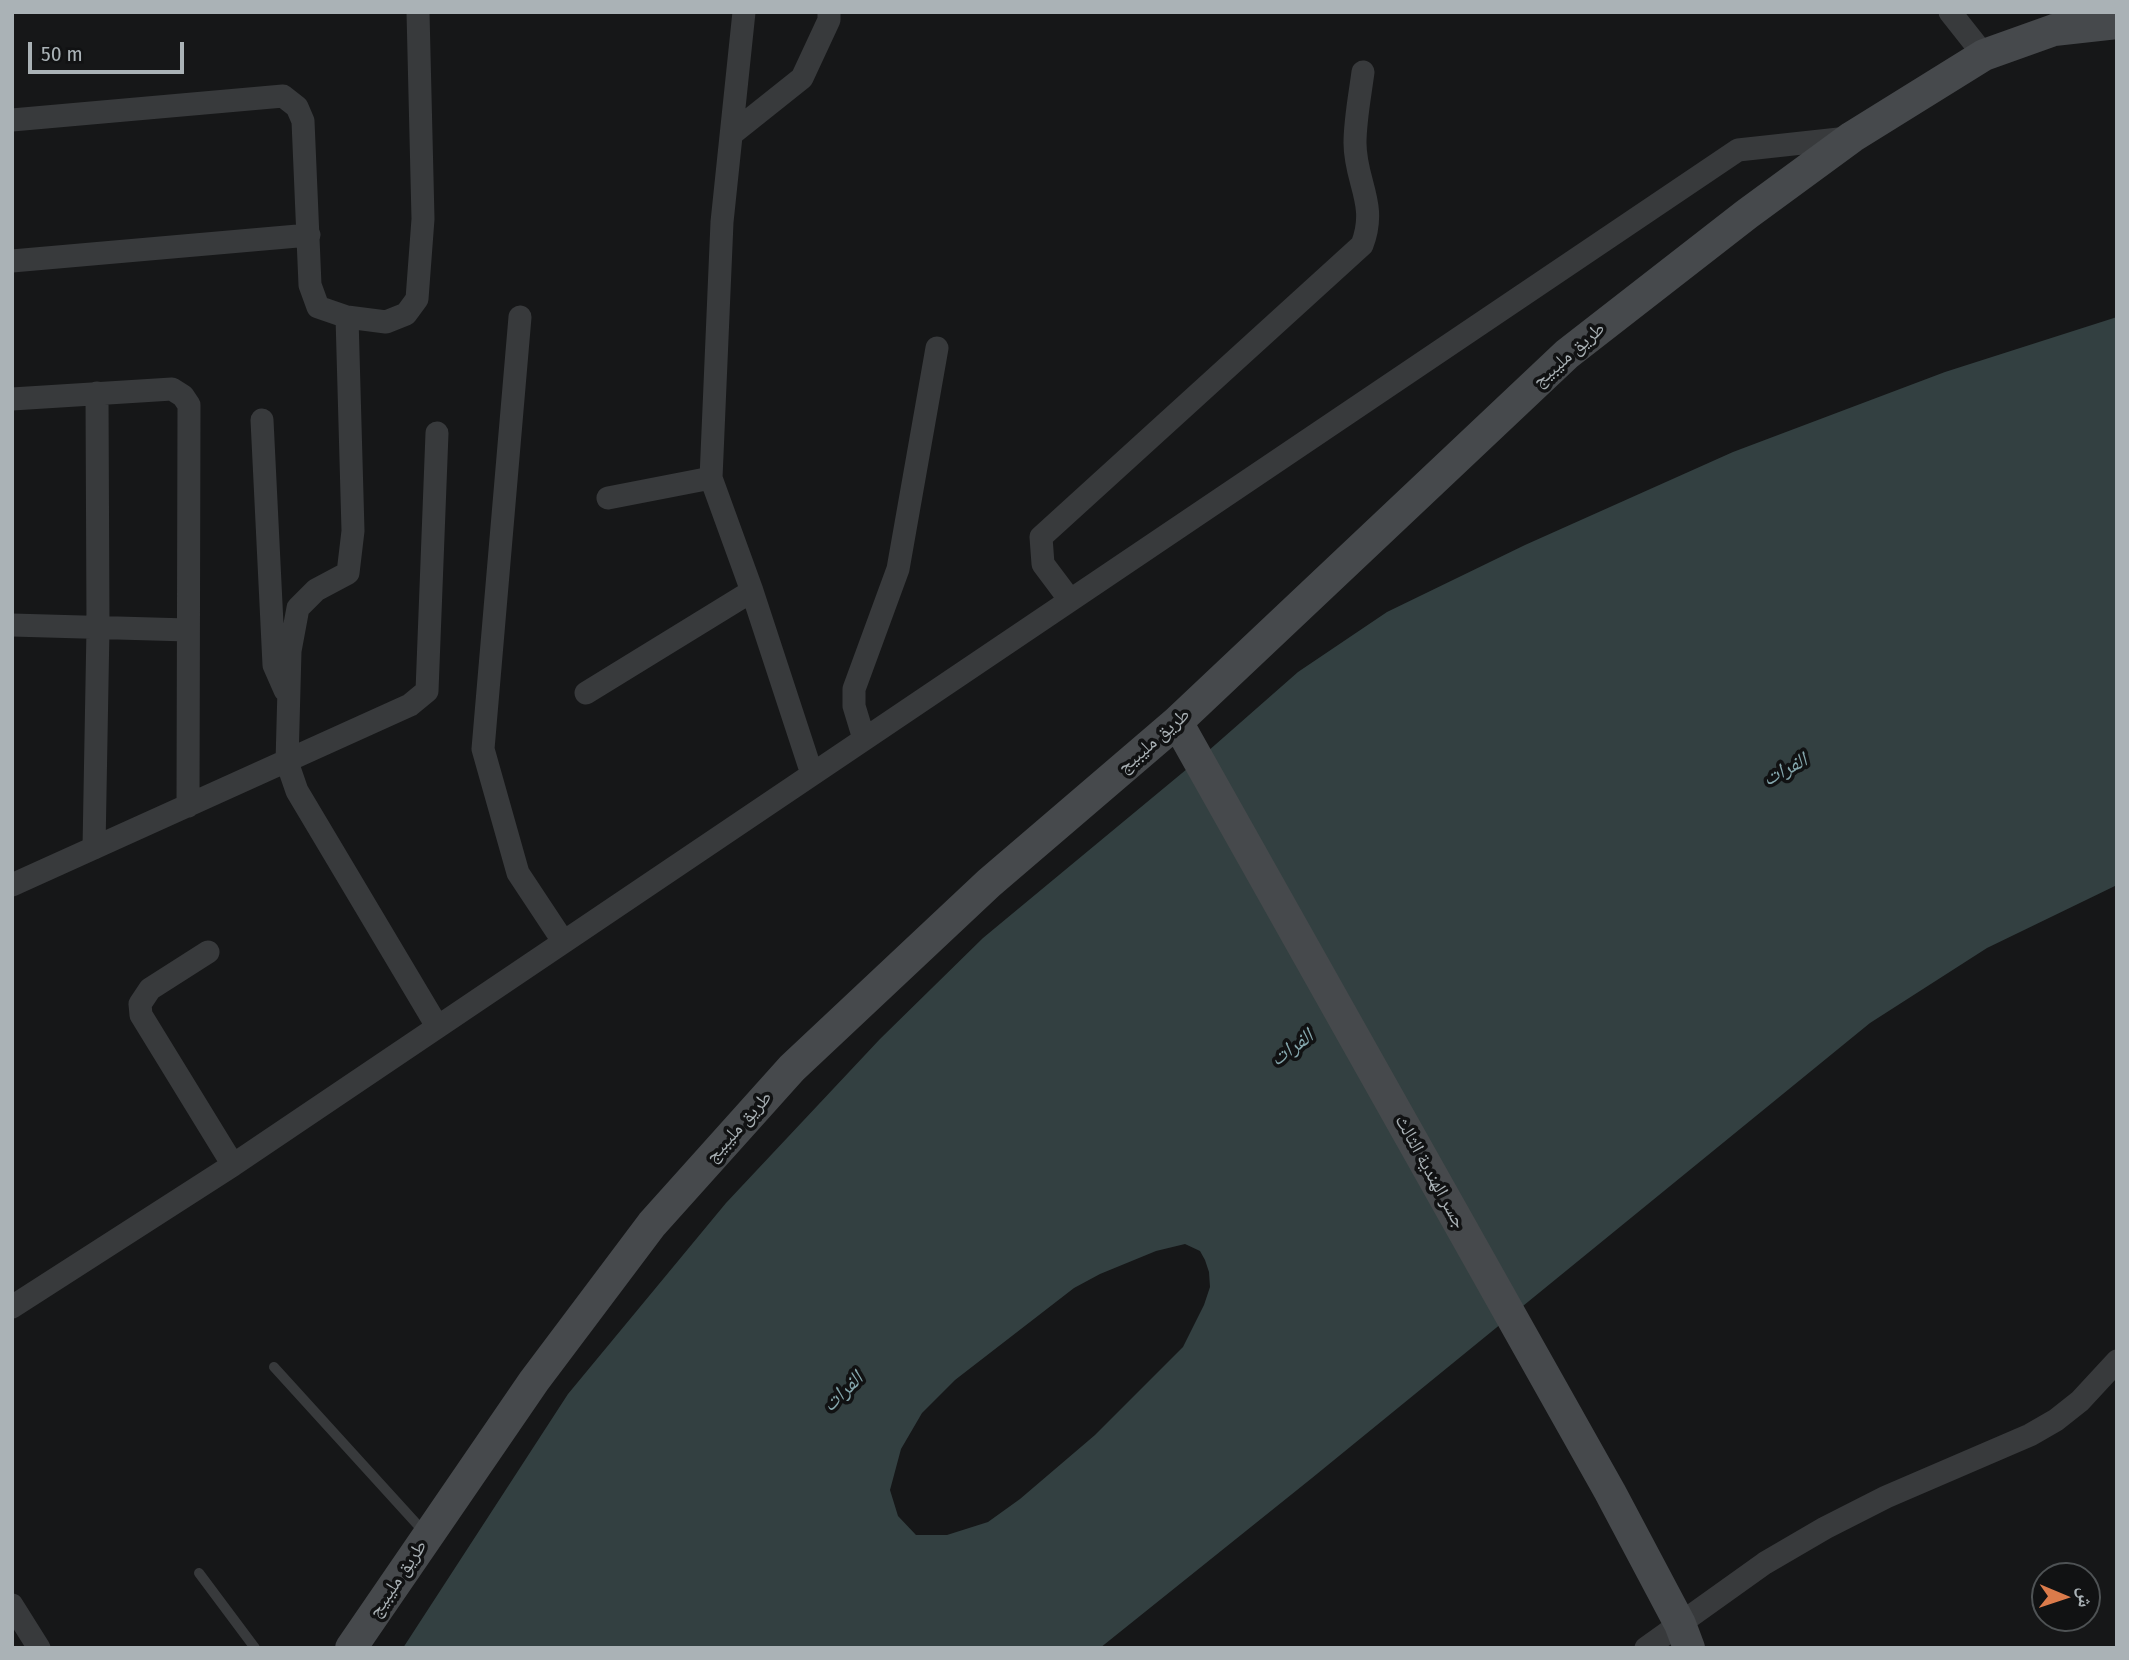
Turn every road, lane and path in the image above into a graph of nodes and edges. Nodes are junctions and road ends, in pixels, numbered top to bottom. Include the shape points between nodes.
1 (418, 12) edge
2 (744, 12) edge
3 (829, 12) edge
4 (1950, 12) edge
5 (2117, 23) edge
6 (1984, 55) junction
7 (1363, 72) dead end
8 (12, 120) edge
9 (733, 133) junction
10 (1852, 137) junction
11 (309, 235) junction
12 (12, 261) edge
13 (347, 317) junction
14 (520, 317) dead end
15 (937, 348) dead end
16 (97, 393) junction
17 (12, 399) edge
18 (262, 420) dead end
19 (437, 433) dead end
20 (711, 478) junction
21 (608, 498) dead end
22 (752, 592) junction
23 (1070, 600) junction
24 (12, 625) edge
25 (98, 628) junction
26 (188, 630) junction
27 (586, 693) dead end
28 (288, 696) junction
29 (1177, 722) junction
30 (864, 739) junction
31 (287, 762) junction
32 (812, 774) junction
33 (188, 806) junction
34 (94, 848) junction
35 (12, 885) edge
36 (563, 942) junction
37 (208, 952) dead end
38 (438, 1026) junction
39 (233, 1165) junction
40 (12, 1307) edge
41 (2117, 1361) edge
42 (274, 1367) dead end
43 (427, 1535) junction
44 (200, 1573) dead end
45 (14, 1613) edge
46 (1685, 1636) edge
47 (39, 1648) edge
48 (255, 1648) edge
49 (351, 1648) edge
50 (1646, 1648) edge

1 - 13 street via 423,219 417,299 406,314 386,322
2 - 9 street
3 - 9 street via 802,78
4 - 6 street
5 - 6 street, طريق مليبيج via 2054,30
6 - 10 street, طريق مليبيج
7 - 23 street via 1354,145 1369,212 1362,245 1041,537 1044,564
8 - 11 street via 283,96 297,107 303,121
9 - 20 street via 722,222
10 - 23 street via 1738,150
10 - 29 street, طريق مليبيج via 1567,354
11 - 12 street
11 - 13 street via 310,285 318,307
13 - 28 street via 353,531 348,573 316,590 298,608
14 - 36 street via 483,748 518,873
15 - 30 street via 898,569 854,688
16 - 17 street
16 - 25 street
16 - 26 street via 172,389 189,405
18 - 28 street via 274,665
19 - 31 street via 427,691 410,705
20 - 21 street
20 - 22 street
22 - 27 street
22 - 32 street
23 - 30 street
24 - 25 street
25 - 26 street
25 - 34 street
26 - 33 street
28 - 31 street
29 - 43 street, طريق مليبيج via 989,883 792,1068 652,1224 534,1381
29 - 46 street, جسر الهندية الثالث via 1610,1492
30 - 32 street
31 - 33 street
31 - 38 street via 297,791
32 - 36 street
33 - 34 street
34 - 35 street
36 - 38 street
37 - 39 street via 150,989 140,1004 141,1015
38 - 39 street
39 - 40 street
41 - 46 street via 2080,1401 2030,1435 1886,1497 1765,1563
42 - 43 lane
43 - 49 street, طريق مليبيج
44 - 48 lane
45 - 47 street
46 - 50 street

